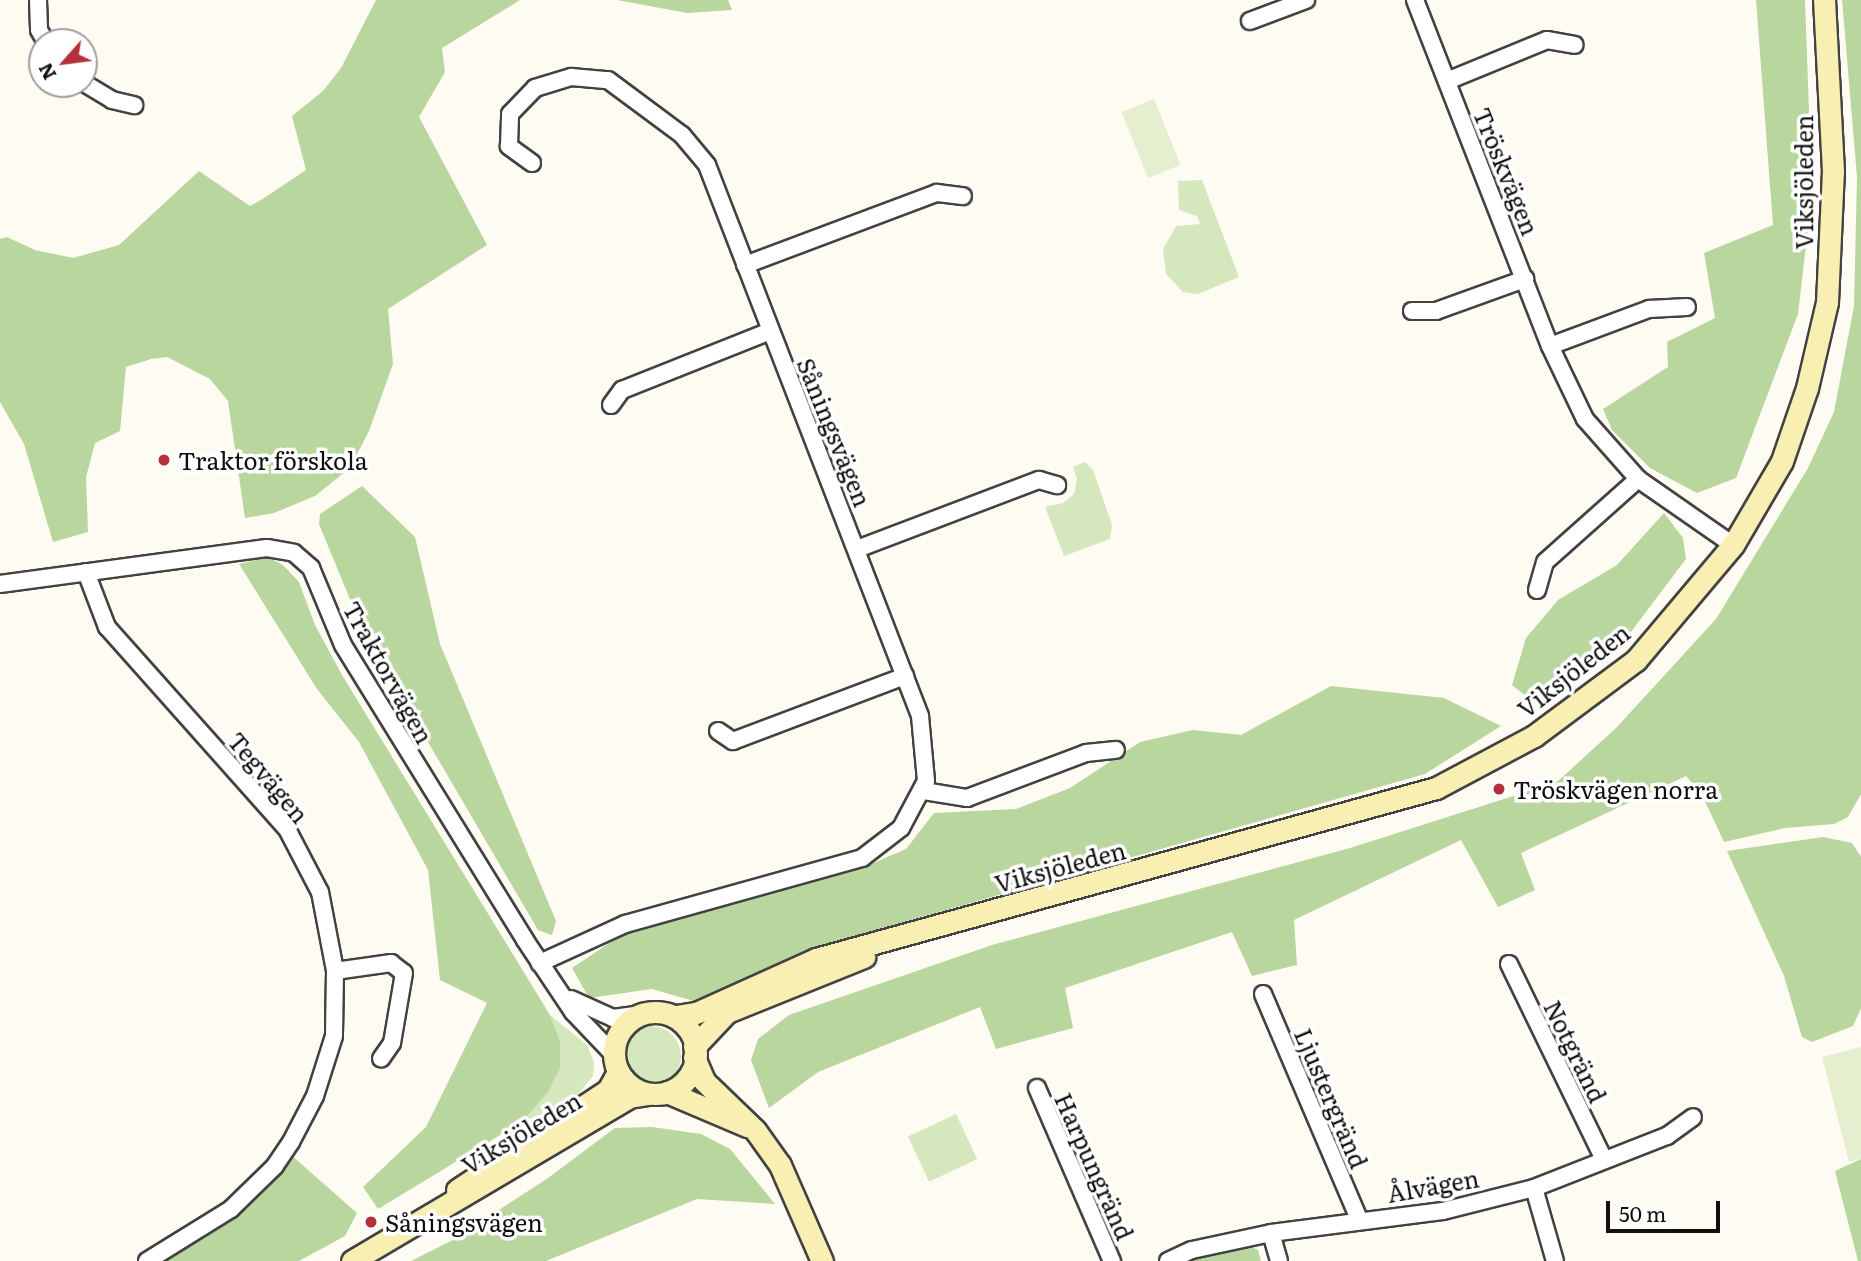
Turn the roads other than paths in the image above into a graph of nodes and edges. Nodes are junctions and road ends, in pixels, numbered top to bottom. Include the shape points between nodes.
1 (38, 0) edge
2 (1306, 0) edge
3 (1415, 0) edge
4 (1824, 0) edge
5 (1251, 21) dead end
6 (39, 28) edge
7 (1575, 45) dead end
8 (1447, 81) junction
9 (98, 92) edge
10 (134, 105) dead end
11 (532, 163) dead end
12 (963, 196) dead end
13 (745, 265) junction
14 (1525, 279) junction
15 (1687, 307) dead end
16 (1412, 311) dead end
17 (770, 331) junction
18 (1550, 346) junction
19 (611, 405) dead end
20 (1638, 479) junction
21 (1057, 485) dead end
22 (1733, 545) junction
23 (857, 550) junction
24 (86, 572) junction
25 (0, 584) edge
26 (1537, 590) dead end
27 (905, 676) junction
28 (718, 731) dead end
29 (1116, 750) dead end
30 (924, 791) junction
31 (911, 936) junction
32 (540, 963) junction
33 (1509, 964) dead end
34 (335, 971) junction
35 (561, 993) junction
36 (1263, 994) dead end
37 (641, 1014) junction
38 (676, 1016) junction
39 (694, 1052) junction
40 (381, 1059) dead end
41 (617, 1064) junction
42 (1037, 1088) dead end
43 (657, 1093) junction
44 (1693, 1117) dead end
45 (755, 1130) junction
46 (1603, 1158) junction
47 (1534, 1188) junction
48 (422, 1217) junction
49 (1359, 1219) junction
50 (1272, 1233) junction
51 (147, 1261) edge
52 (352, 1261) edge
53 (822, 1261) edge
54 (1112, 1261) edge
55 (1168, 1261) edge
56 (1279, 1261) edge
57 (1555, 1261) edge

1 - 6 street
2 - 5 street
3 - 8 street, Tröskvägen
4 - 22 main road, Viksjöleden via 1833,171 1827,302 1807,388 1782,461
7 - 8 street via 1547,40
8 - 14 street, Tröskvägen
9 - 10 street
11 - 13 street, Såningsvägen via 509,146 510,114 535,88 570,76 608,80 682,135 707,165
12 - 13 street via 937,193
13 - 17 street, Såningsvägen
14 - 16 street via 1436,311
14 - 18 street, Tröskvägen
15 - 18 street via 1648,309
17 - 19 street via 622,390
17 - 23 street, Såningsvägen
18 - 20 street, Tröskvägen via 1585,419
20 - 22 street, Tröskvägen
20 - 26 street via 1545,562
21 - 23 street via 1039,480
22 - 31 main road, Viksjöleden via 1636,660 1534,736 1436,788
23 - 27 street, Såningsvägen
24 - 25 street, Traktorvägen
24 - 32 street, Traktorvägen via 267,548 293,553 311,568 350,657
24 - 34 street, Tegvägen via 107,627 287,829 320,892
27 - 28 street via 733,741
27 - 30 street, Såningsvägen via 920,716
29 - 30 street via 1086,753 967,798
30 - 32 street via 901,828 862,858 625,924
31 - 38 main road, Viksjöleden via 816,958 696,1013
31 - 39 main road, Viksjöleden via 727,1013
32 - 35 street, Traktorvägen
33 - 46 street, Notgränd
34 - 40 street via 391,963 404,973 392,1043
34 - 51 street, Tegvägen via 334,1036 315,1096 286,1150 231,1209
35 - 37 street, Traktorvägen via 585,1009 613,1018
35 - 41 street, Traktorvägen
36 - 49 street, Ljustergränd
37 - 38 main road via 658,1011
37 - 41 main road via 625,1026 616,1042
38 - 39 main road
39 - 43 main road via 686,1080
39 - 45 main road via 704,1081
41 - 43 main road via 626,1084
41 - 48 main road, Viksjöleden via 608,1090 482,1169
42 - 54 street, Harpungränd
43 - 45 main road
43 - 48 main road, Viksjöleden via 629,1097 491,1182
44 - 46 street, Ålvägen via 1667,1136
45 - 53 main road via 780,1165
46 - 47 street, Ålvägen
47 - 49 street, Ålvägen via 1443,1211
47 - 57 street
48 - 52 main road, Viksjöleden
49 - 50 street, Ålvägen
50 - 55 street, Ålvägen
50 - 56 street

